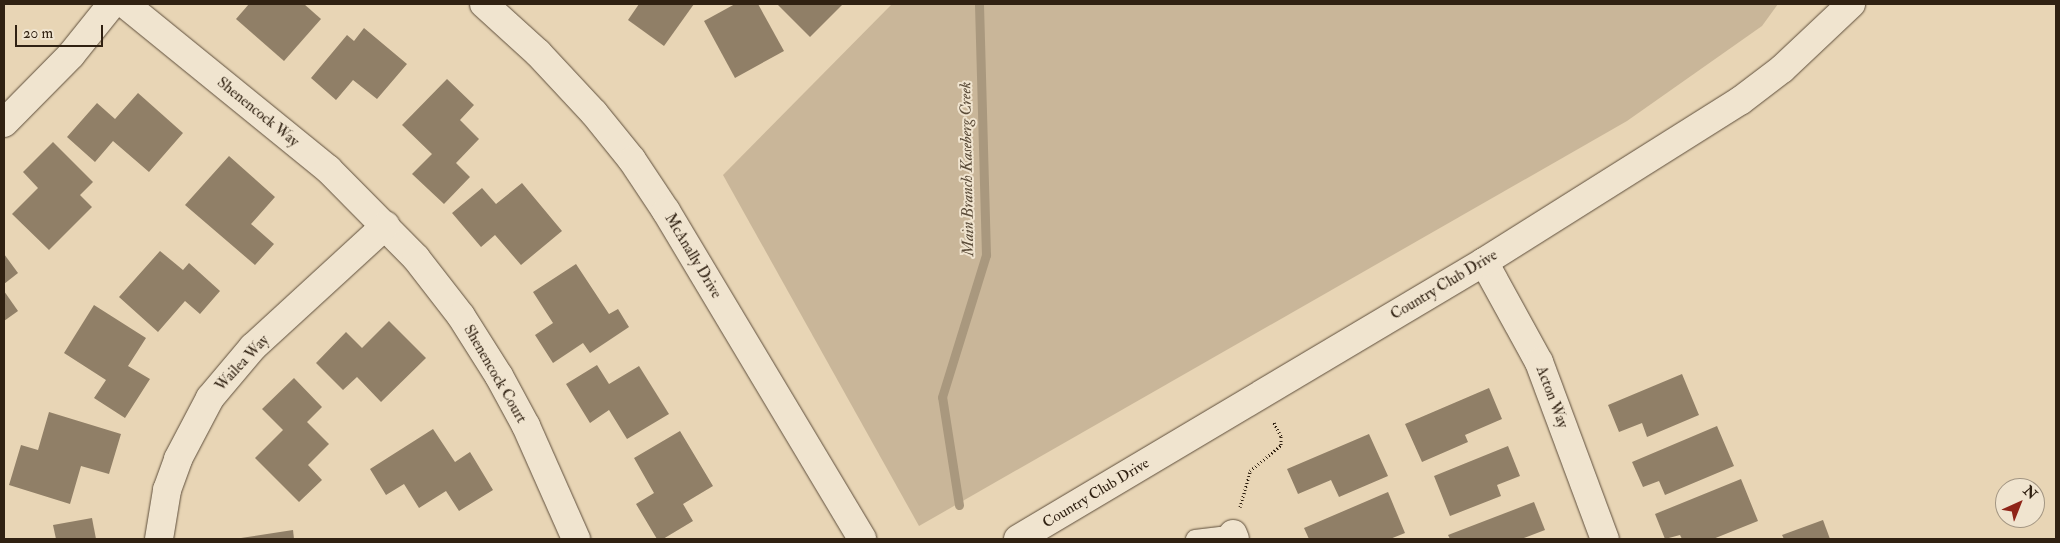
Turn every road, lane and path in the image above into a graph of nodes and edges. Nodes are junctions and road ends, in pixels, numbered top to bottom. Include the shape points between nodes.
1 (112, 4) edge
2 (125, 4) edge
3 (484, 4) edge
4 (1851, 4) edge
5 (4, 123) edge
6 (386, 225) junction
7 (1484, 262) junction
8 (1258, 396) junction
9 (1234, 537) edge
10 (159, 539) edge
11 (576, 539) edge
12 (862, 539) edge
13 (1018, 539) edge
14 (1195, 539) edge
15 (1605, 539) edge

1 - 5 street via 71,54
2 - 6 street, Shenencock Way via 328,169
3 - 12 street, McAnally Drive via 538,53 632,160 666,211
4 - 7 street, Country Club Drive via 1788,64 1740,101
6 - 10 street, Wailea Way via 253,347 210,398 178,459 167,490
6 - 11 street, Shenencock Court via 461,316 500,376
7 - 8 street, Country Club Drive
7 - 15 street, Acton Way via 1539,362
8 - 9 path via 1281,436 1281,445 1250,471
8 - 13 street, Country Club Drive
9 - 14 lane

